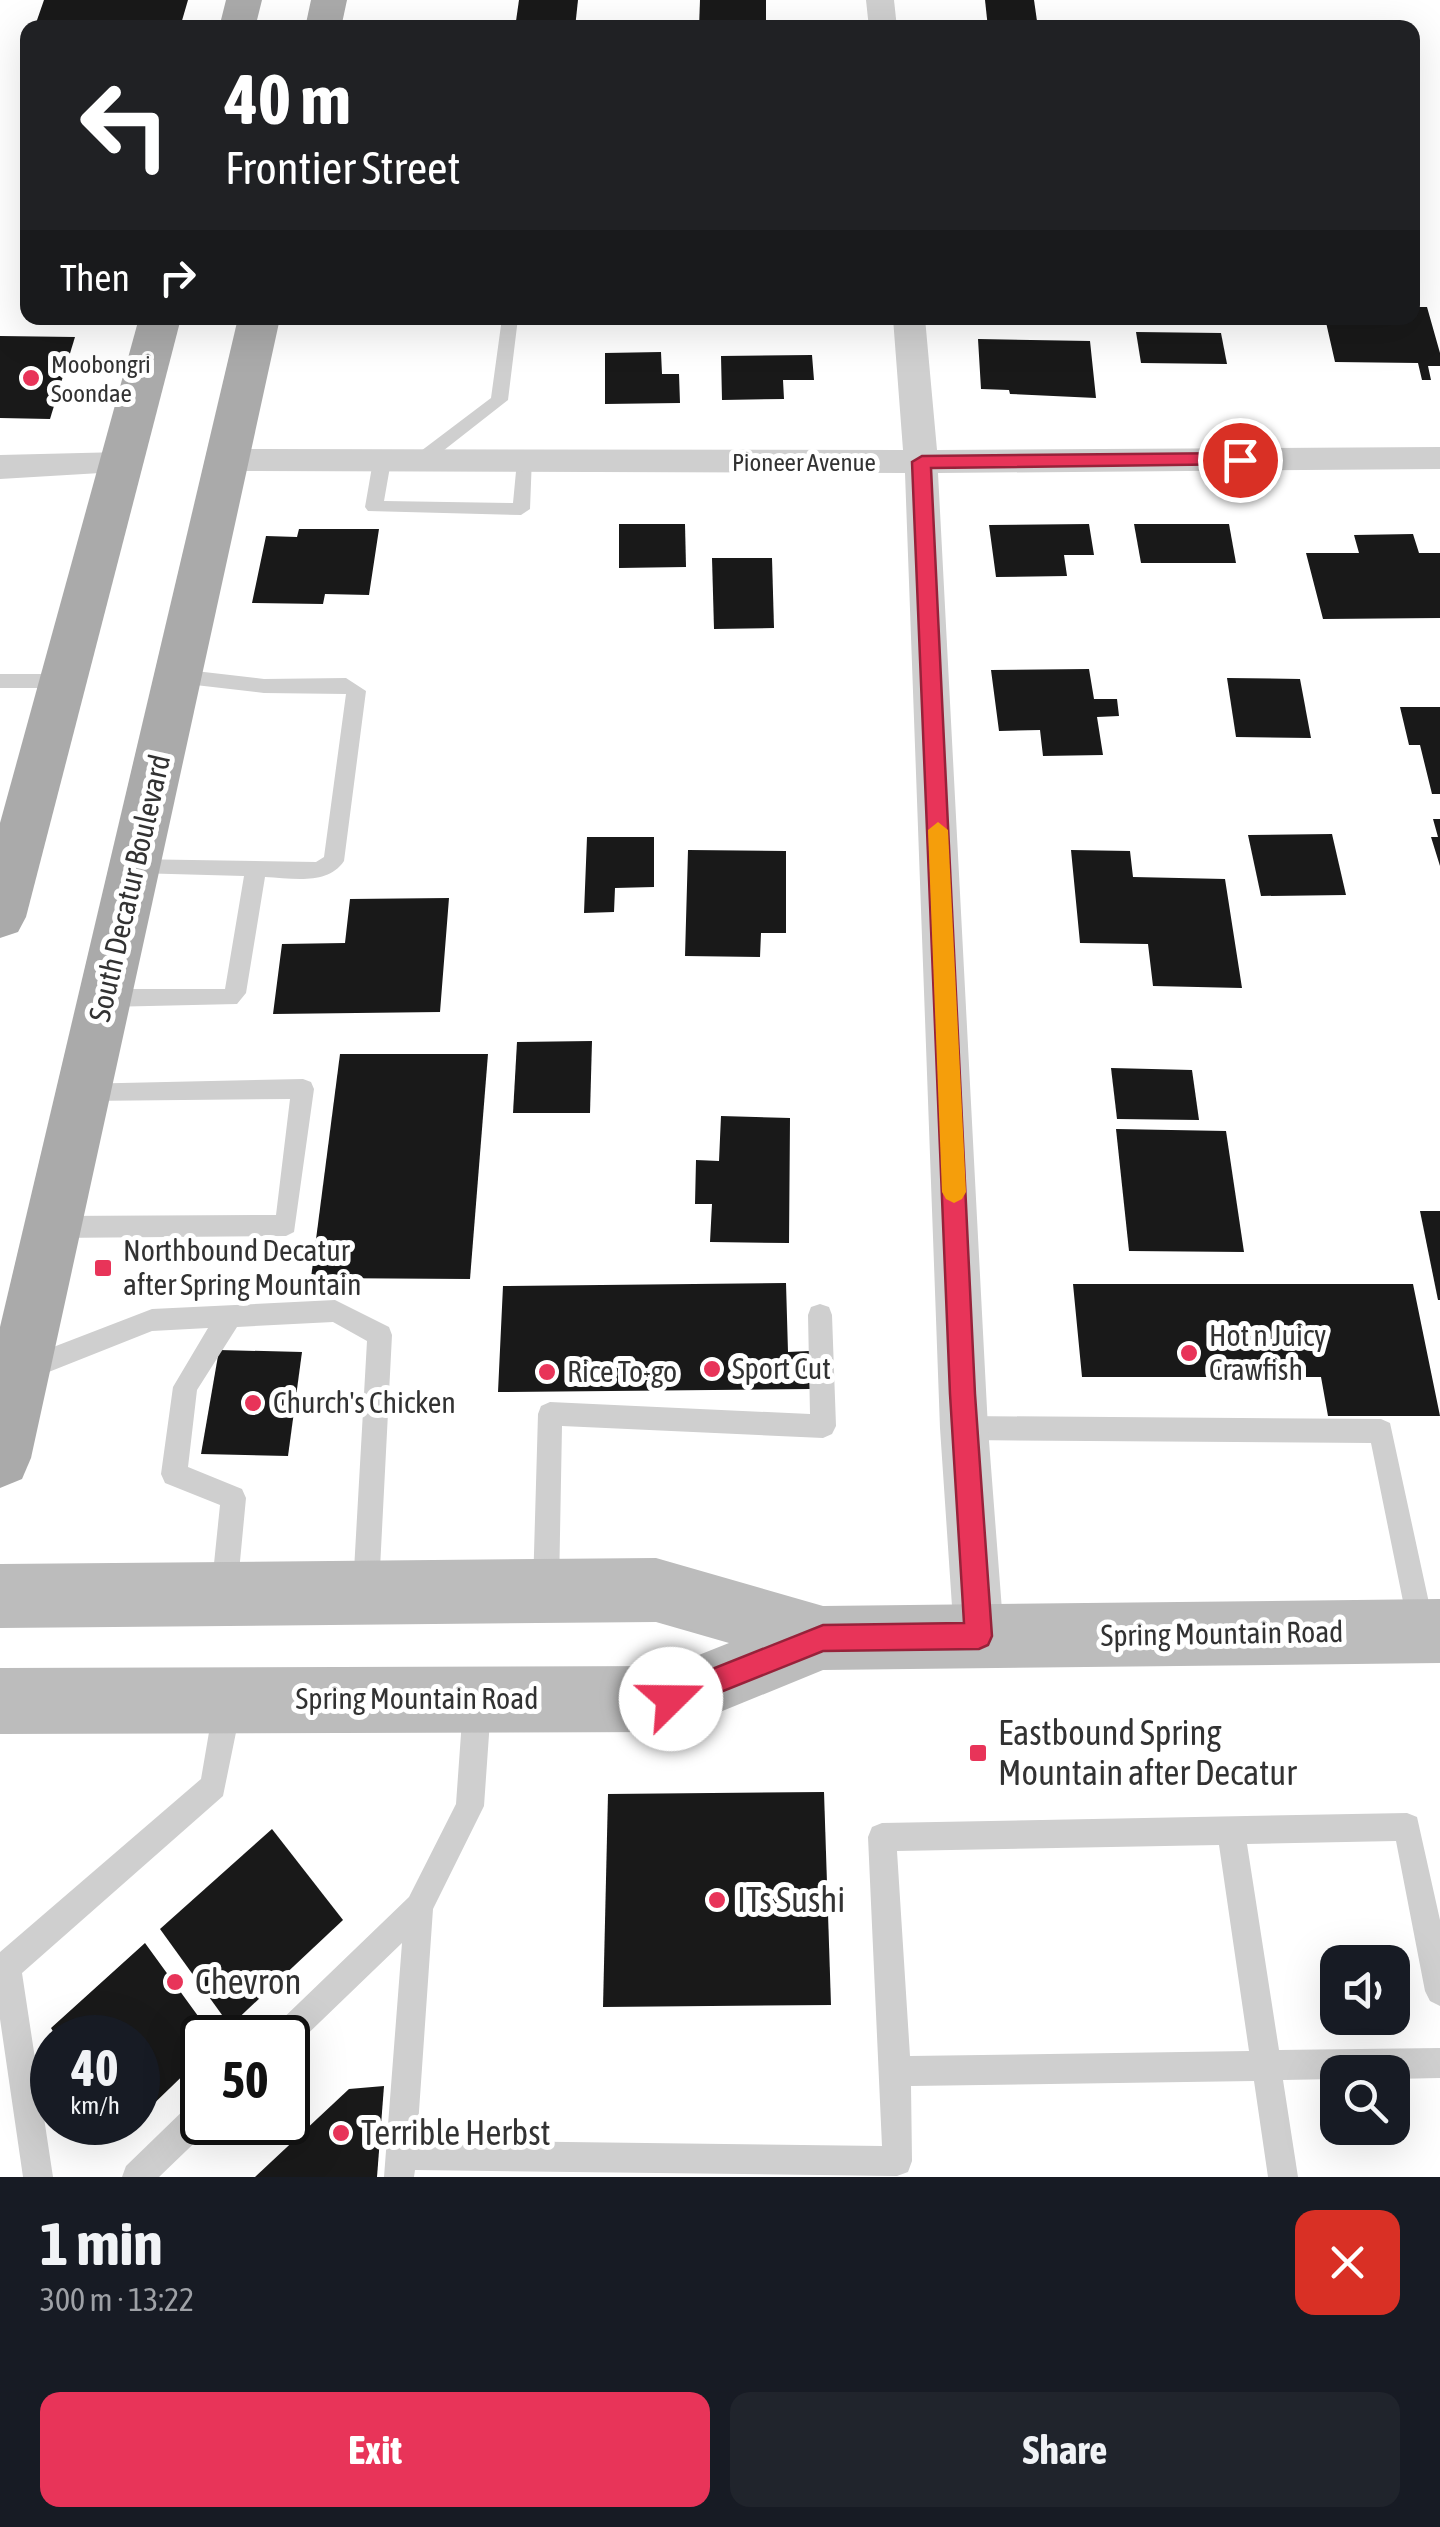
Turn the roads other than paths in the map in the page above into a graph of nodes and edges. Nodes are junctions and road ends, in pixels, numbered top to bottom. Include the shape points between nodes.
1 (158, 325) edge
2 (257, 325) edge
3 (509, 325) edge
4 (909, 325) edge
5 (1440, 458) edge
6 (227, 460) junction
7 (382, 461) junction
8 (419, 461) junction
9 (526, 461) junction
10 (122, 462) junction
11 (922, 462) junction
12 (0, 467) edge
13 (178, 676) junction
14 (0, 681) edge
15 (63, 682) junction
16 (11, 838) edge
17 (135, 865) junction
18 (256, 869) junction
19 (0, 917) edge
20 (105, 998) junction
21 (84, 1092) junction
22 (53, 1226) junction
23 (820, 1315) dead end
24 (230, 1316) junction
25 (20, 1371) junction
26 (964, 1428) junction
27 (0, 1458) edge
28 (366, 1591) junction
29 (546, 1591) junction
30 (224, 1593) junction
31 (0, 1596) edge
32 (1431, 1631) edge
33 (979, 1636) junction
34 (823, 1638) junction
35 (478, 1698) junction
36 (229, 1700) junction
37 (0, 1701) edge
38 (1232, 1830) junction
39 (419, 1907) junction
40 (4, 1967) edge
41 (1440, 1991) edge
42 (307, 2015) edge
43 (1440, 2062) edge
44 (1268, 2066) junction
45 (896, 2071) junction
46 (180, 2135) edge
47 (400, 2166) edge
48 (38, 2177) edge
49 (137, 2177) edge
50 (1283, 2177) edge

1 - 10 main road
2 - 6 main road, South Decatur Boulevard
3 - 8 lane via 499,400
4 - 11 street
5 - 11 street, Pioneer Avenue
6 - 7 street, Pioneer Avenue
6 - 13 main road, South Decatur Boulevard
7 - 8 street, Pioneer Avenue
7 - 9 lane via 374,508 520,509
8 - 9 street, Pioneer Avenue
9 - 11 street, Pioneer Avenue
10 - 12 street
10 - 15 main road
11 - 26 street
13 - 17 main road, South Decatur Boulevard
13 - 18 lane via 264,686 346,685 356,691 334,861 319,870
14 - 15 lane
15 - 16 main road
16 - 19 main road
17 - 18 lane
17 - 20 main road, South Decatur Boulevard
18 - 20 lane via 235,993
20 - 21 main road, South Decatur Boulevard
21 - 22 main road, South Decatur Boulevard
21 - 22 lane via 303,1090 286,1225
22 - 25 main road, South Decatur Boulevard
23 - 29 lane via 823,1426 550,1414
24 - 25 lane via 152,1320
24 - 28 lane via 335,1311 380,1335
24 - 30 lane via 185,1388 174,1474 234,1498
25 - 27 main road, South Decatur Boulevard
26 - 32 lane via 1381,1430
26 - 33 street
28 - 29 main road, Spring Mountain Road
28 - 30 main road, Spring Mountain Road
29 - 34 main road, Spring Mountain Road via 656,1590
30 - 31 main road, Spring Mountain Road
32 - 33 main road, Spring Mountain Road
33 - 34 main road, Spring Mountain Road
34 - 35 main road, Spring Mountain Road via 671,1699
35 - 36 main road, Spring Mountain Road
35 - 39 lane via 470,1806
36 - 37 main road, Spring Mountain Road
36 - 40 lane via 213,1786
38 - 41 lane via 1407,1827
38 - 44 lane
38 - 45 lane via 882,1837
39 - 42 lane
39 - 47 lane
40 - 48 lane
43 - 44 lane
44 - 45 lane
44 - 50 lane
45 - 47 lane via 898,2161
46 - 49 lane

